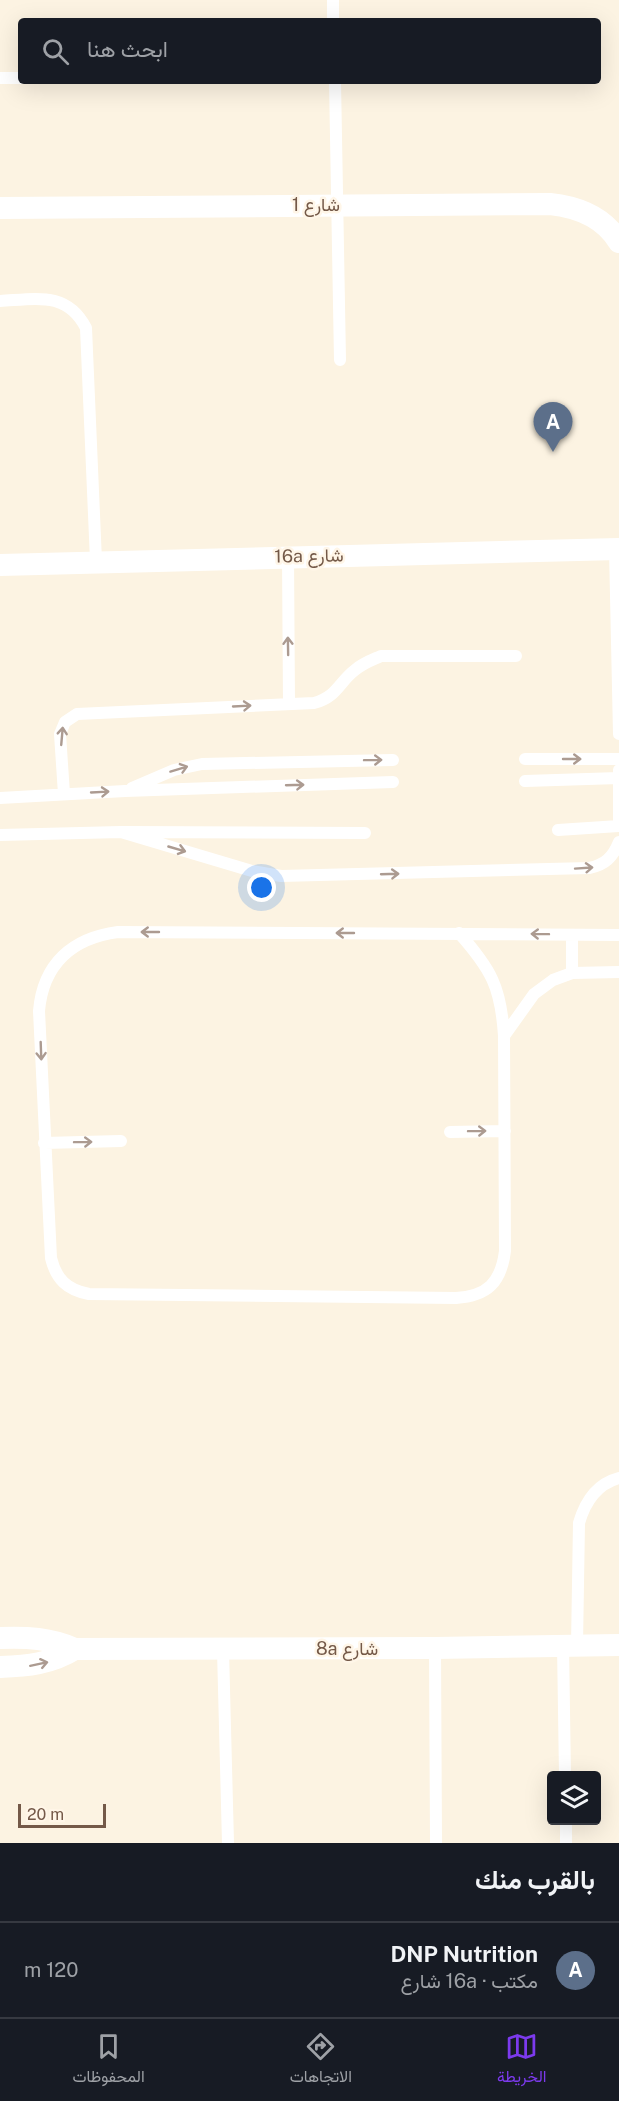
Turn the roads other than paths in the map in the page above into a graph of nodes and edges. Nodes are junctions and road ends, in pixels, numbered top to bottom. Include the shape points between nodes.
1 (333, 0) edge
2 (333, 18) edge
3 (0, 78) edge
4 (18, 78) edge
5 (334, 84) edge
6 (337, 205) junction
7 (0, 208) edge
8 (619, 242) edge
9 (0, 301) edge
10 (340, 360) dead end
11 (617, 549) edge
12 (288, 556) junction
13 (96, 561) junction
14 (0, 564) edge
15 (516, 656) dead end
16 (618, 680) edge
17 (289, 704) junction
18 (619, 734) edge
19 (525, 759) dead end
20 (619, 759) edge
21 (393, 760) dead end
22 (619, 770) edge
23 (618, 778) edge
24 (525, 781) dead end
25 (393, 782) dead end
26 (125, 791) junction
27 (64, 794) junction
28 (0, 798) edge
29 (619, 824) edge
30 (558, 830) dead end
31 (121, 832) junction
32 (365, 833) dead end
33 (0, 835) edge
34 (619, 842) edge
35 (459, 933) junction
36 (619, 934) edge
37 (572, 935) junction
38 (619, 972) edge
39 (572, 973) junction
40 (504, 1036) junction
41 (505, 1131) junction
42 (450, 1132) dead end
43 (121, 1141) dead end
44 (44, 1143) junction
45 (619, 1478) edge
46 (0, 1638) edge
47 (570, 1645) junction
48 (619, 1645) edge
49 (435, 1648) junction
50 (75, 1649) junction
51 (223, 1650) junction
52 (0, 1668) edge
53 (565, 1771) edge
54 (566, 1825) edge
55 (228, 1843) edge
56 (436, 1843) edge
57 (566, 1843) edge

1 - 2 lane
3 - 4 lane
5 - 6 lane
6 - 7 street, شارع 1
6 - 8 street, شارع 1 via 569,206 603,223
6 - 10 lane
9 - 13 lane via 58,301 80,316 86,328
11 - 12 street, 16a شارع
11 - 16 lane
12 - 13 street, 16a شارع
17 -> 12 lane
13 - 14 street, 16a شارع
15 - 17 lane via 381,656 354,670 324,700
16 - 18 lane
27 -> 17 lane via 60,734 64,722 77,714
19 -> 20 lane
26 -> 21 lane via 174,770 202,764
22 - 23 lane
23 - 24 lane
23 - 29 lane
26 -> 25 lane
27 -> 26 lane
27 - 28 lane
29 - 30 lane
31 - 32 lane
31 - 33 lane
31 -> 34 lane via 281,876 589,868 606,862
37 -> 35 lane
35 - 40 lane via 480,956 494,980
35 -> 44 lane via 118,932 87,939 61,957 40,996
36 - 37 lane
37 - 39 lane
38 - 39 lane
39 - 40 lane via 552,980 534,994
40 - 41 lane
42 -> 41 lane
41 - 44 lane via 503,1267 485,1291 456,1298 78,1292 59,1279 51,1258
44 -> 43 lane
45 - 47 lane via 601,1486 583,1509
46 - 50 street, 8a شارع via 42,1638
47 - 48 street, 8a شارع
47 - 49 street, 8a شارع
47 - 53 lane
49 - 51 street, 8a شارع
49 - 56 lane
50 - 51 street, 8a شارع
52 -> 50 street, 8a شارع via 50,1661
51 - 55 lane
54 - 57 lane

